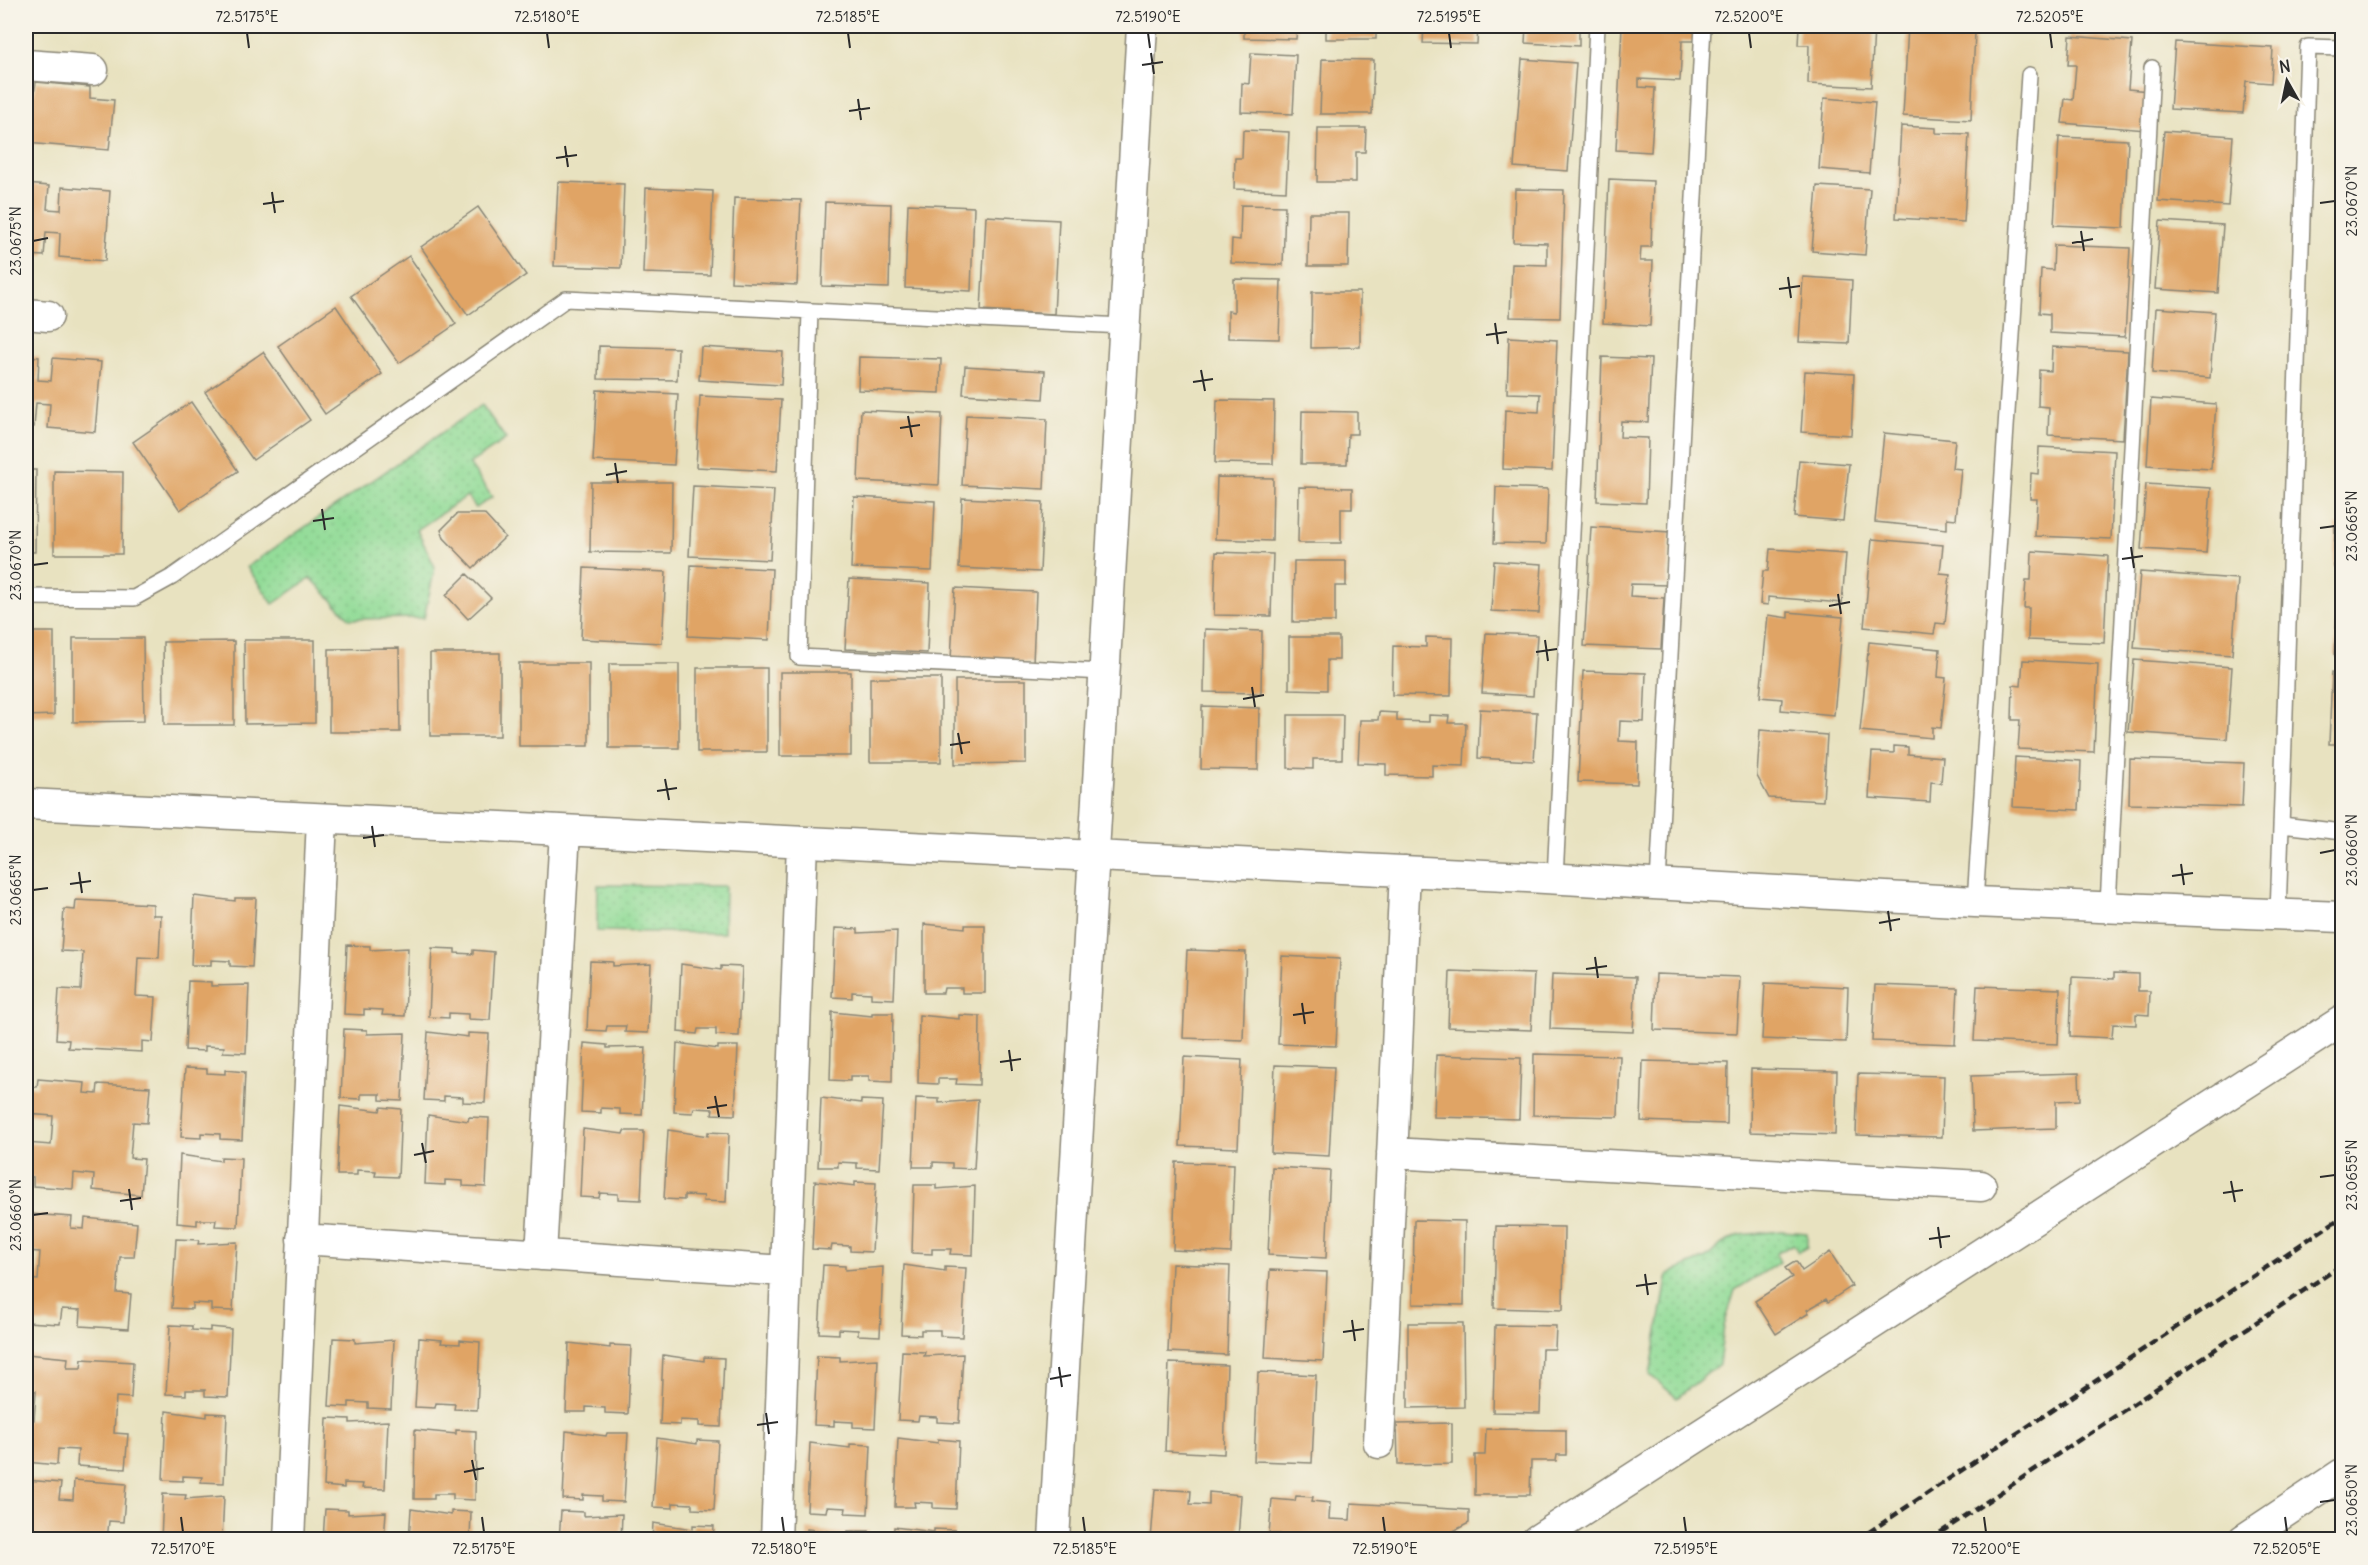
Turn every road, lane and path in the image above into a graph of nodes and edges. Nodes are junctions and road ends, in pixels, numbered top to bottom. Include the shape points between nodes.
1 (1142, 26) edge
2 (1597, 26) edge
3 (1703, 26) edge
4 (2343, 48) edge
5 (26, 65) edge
6 (2152, 68) dead end
7 (93, 70) dead end
8 (2029, 75) dead end
9 (810, 311) junction
10 (1124, 326) junction
11 (26, 597) edge
12 (1104, 672) junction
13 (26, 804) edge
14 (322, 819) junction
15 (2282, 825) junction
16 (565, 831) junction
17 (2343, 832) edge
18 (802, 842) junction
19 (1093, 856) junction
20 (1405, 871) junction
21 (1555, 879) junction
22 (1658, 884) junction
23 (1975, 902) junction
24 (2108, 905) junction
25 (2278, 914) junction
26 (2343, 917) edge
27 (2343, 1021) edge
28 (1392, 1153) junction
29 (1982, 1186) dead end
30 (302, 1239) junction
31 (541, 1255) junction
32 (786, 1271) junction
33 (1379, 1443) dead end
34 (2343, 1474) edge
35 (289, 1539) edge
36 (776, 1539) edge
37 (1054, 1539) edge
38 (1537, 1539) edge
39 (2243, 1539) edge

1 - 10 street
2 - 21 lane
3 - 22 lane
4 - 15 lane via 2308,47
5 - 7 street
6 - 24 lane
8 - 23 lane
9 - 10 lane
9 - 11 lane via 566,299 172,577 134,598
9 - 12 lane via 799,657
10 - 12 street
12 - 19 street
13 - 14 street
14 - 16 street
14 - 30 street
15 - 17 lane
15 - 25 lane
16 - 18 street
16 - 31 street
18 - 19 street
18 - 32 street
19 - 20 street
19 - 37 street
20 - 21 street
20 - 28 street
21 - 22 street
22 - 23 street
23 - 24 street
24 - 25 street
25 - 26 street
27 - 38 street
28 - 29 street
28 - 33 street
30 - 31 street
30 - 35 street
31 - 32 street
32 - 36 street
34 - 39 street

